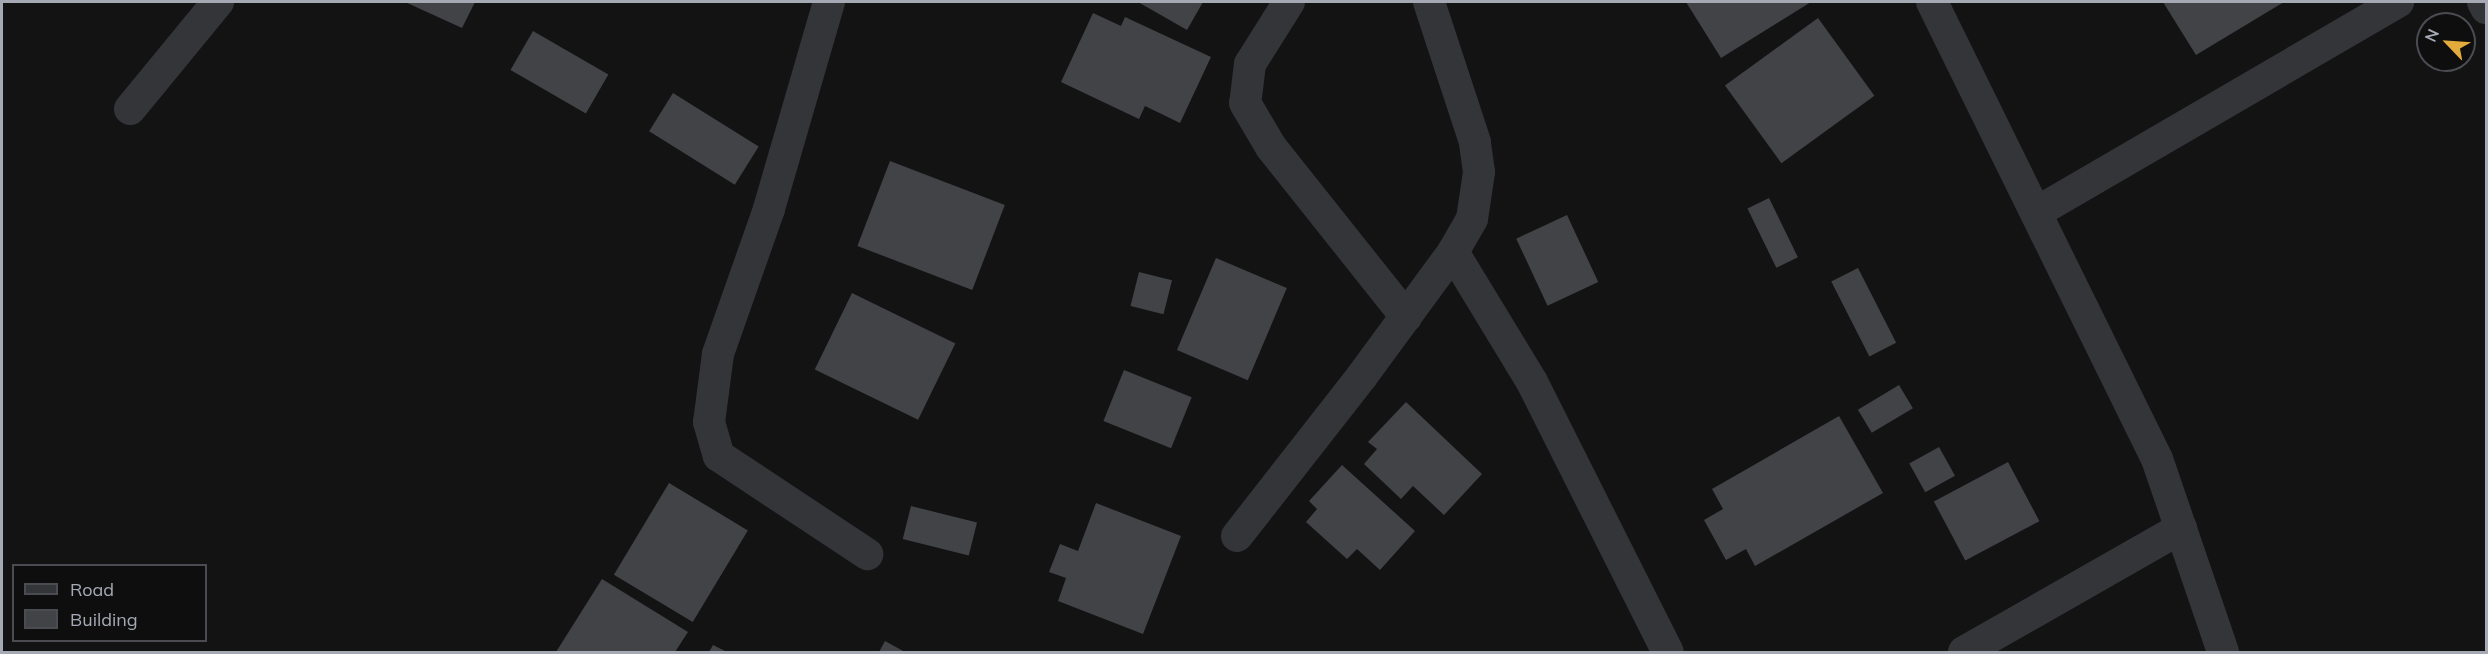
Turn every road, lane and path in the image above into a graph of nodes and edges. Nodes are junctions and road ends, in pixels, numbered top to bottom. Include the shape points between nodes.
1 (218, 2) edge
2 (829, 2) edge
3 (1289, 2) edge
4 (1429, 2) edge
5 (1932, 2) edge
6 (2398, 2) edge
7 (2483, 2) edge
8 (2487, 8) edge
9 (130, 109) dead end
10 (2037, 212) junction
11 (1453, 252) junction
12 (1406, 317) junction
13 (2181, 528) junction
14 (1237, 536) dead end
15 (867, 554) dead end
16 (1668, 652) edge
17 (1964, 652) edge
18 (2223, 652) edge

1 - 9 street
2 - 15 street via 769,209 718,354 709,422 719,456
3 - 12 street via 1250,64 1245,103 1270,147
4 - 11 street via 1470,122 1479,172 1472,219
5 - 10 street
6 - 10 street
7 - 8 street
10 - 13 street via 2157,459
11 - 12 street
11 - 16 street via 1532,382
12 - 14 street
13 - 17 street
13 - 18 street

